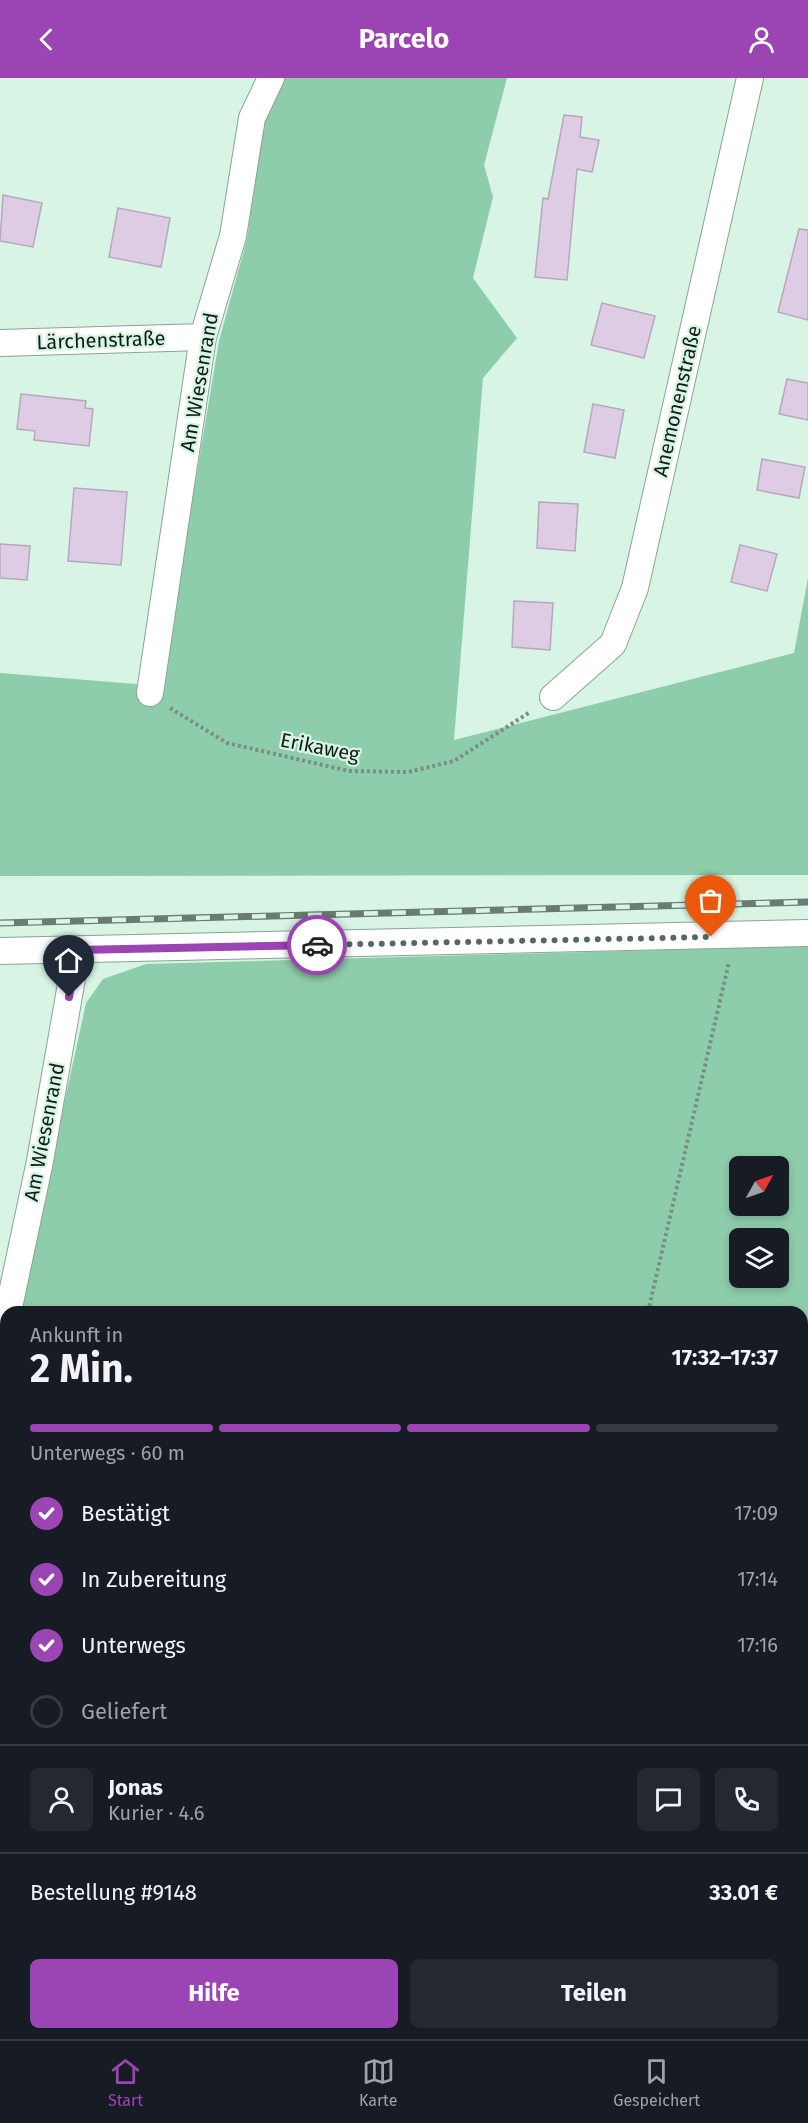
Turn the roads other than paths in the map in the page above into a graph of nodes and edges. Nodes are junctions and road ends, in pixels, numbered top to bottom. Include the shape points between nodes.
1 (271, 78) edge
2 (750, 78) edge
3 (203, 337) junction
4 (0, 343) edge
5 (150, 693) road end
6 (554, 697) road end
7 (808, 933) edge
8 (77, 950) junction
9 (0, 951) edge
10 (9, 1306) edge

1 - 3 street, Am Wiesenrand via 252,118 233,236
2 - 6 street, Anemonenstraße via 635,588 613,644
3 - 4 street, Lärchenstraße
3 - 5 street, Am Wiesenrand
7 - 8 street
8 - 9 street
8 - 10 street, Am Wiesenrand via 40,1161

